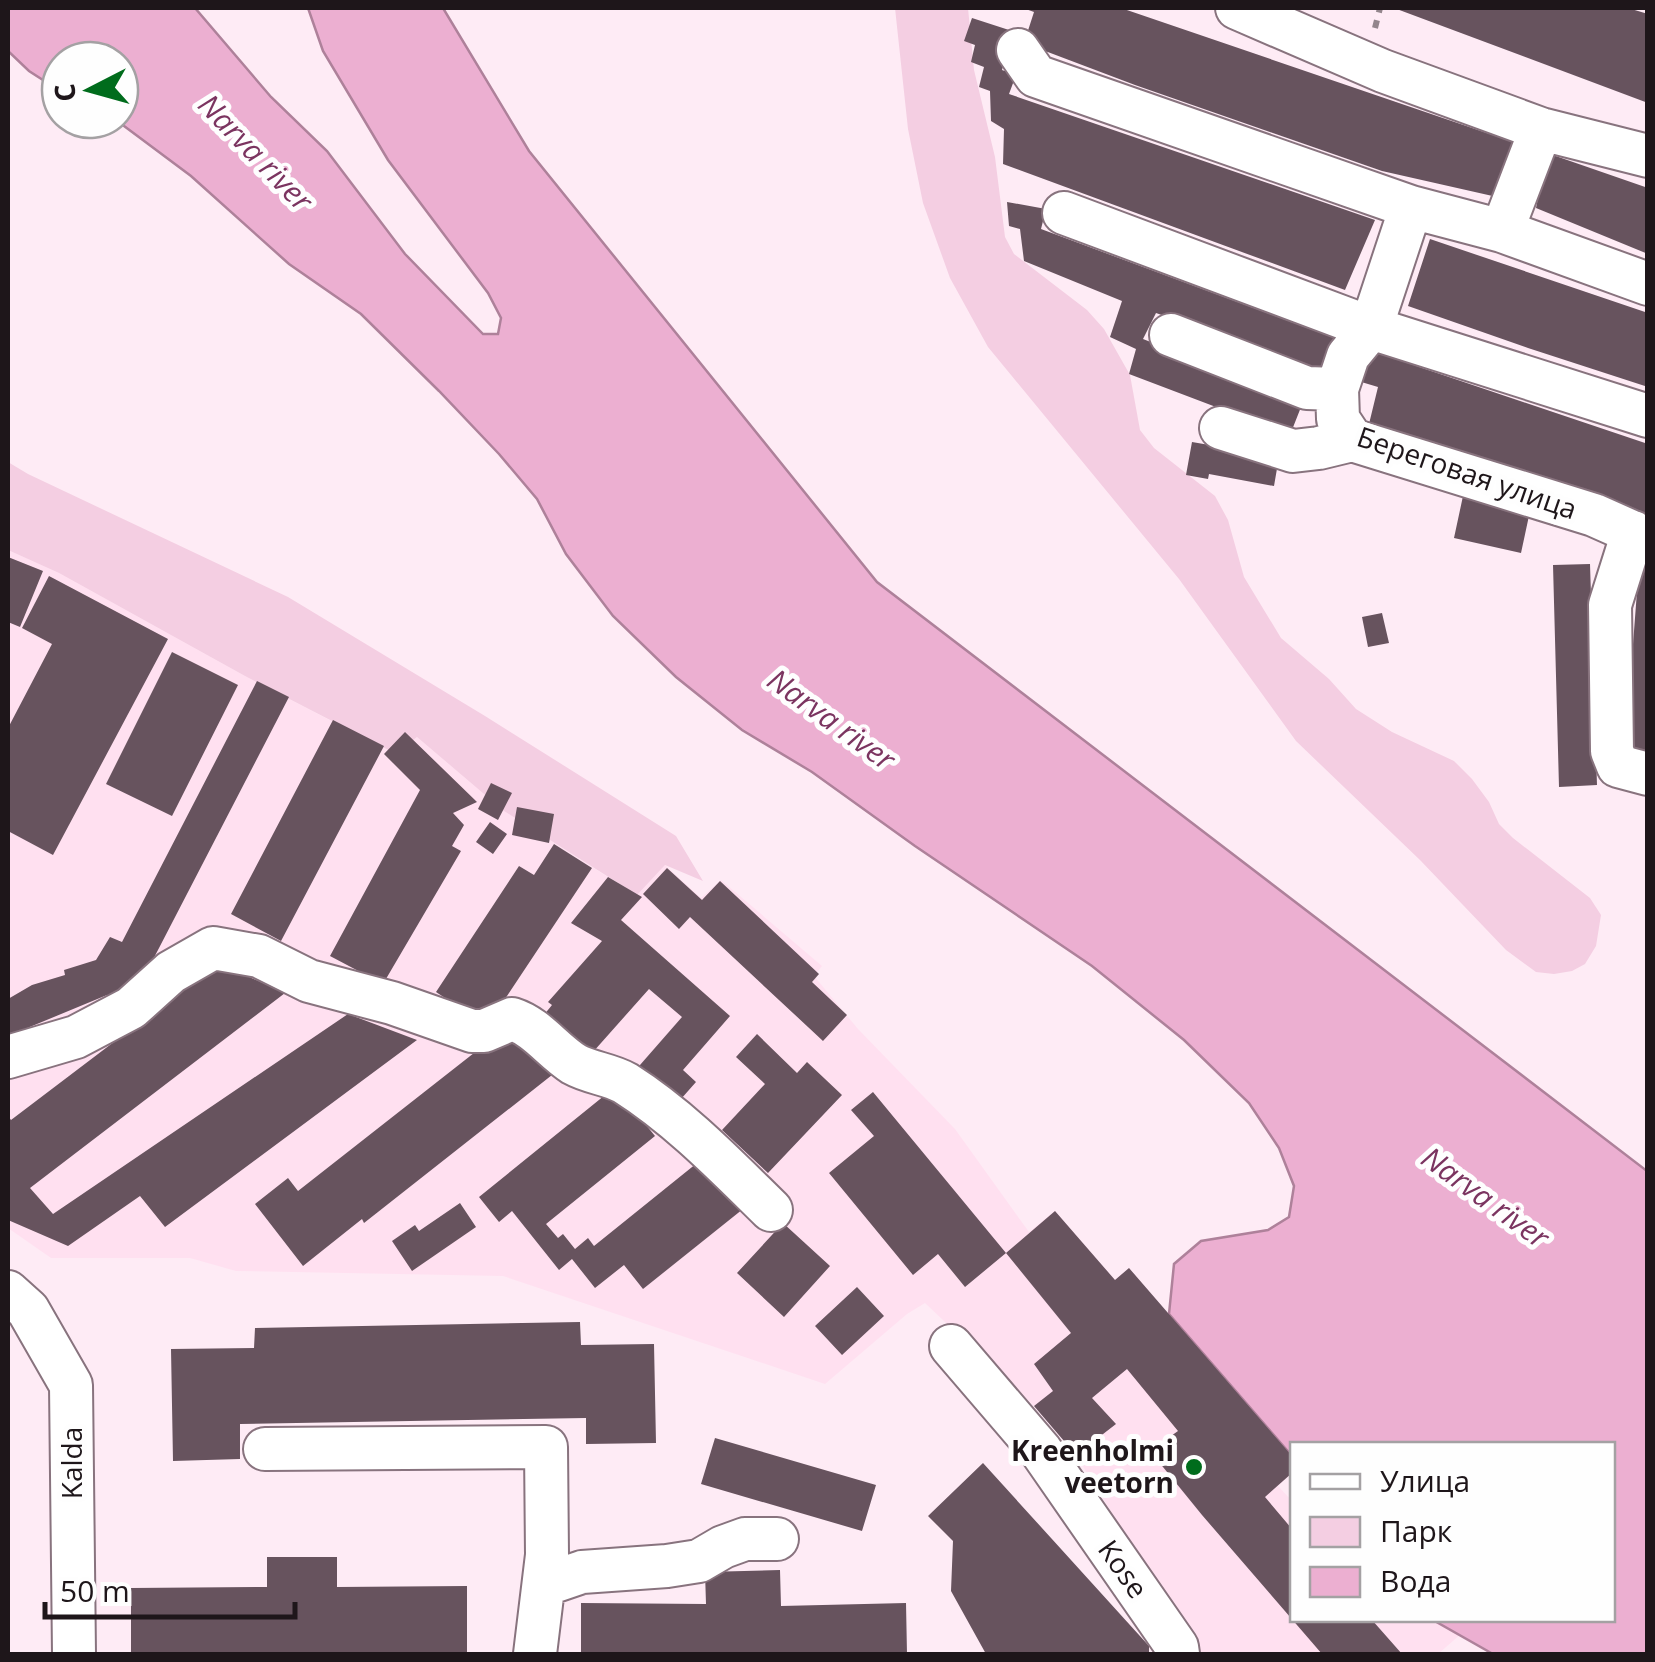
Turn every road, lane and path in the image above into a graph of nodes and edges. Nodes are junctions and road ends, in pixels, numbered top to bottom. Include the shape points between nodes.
1 (1237, 8) edge
2 (1018, 50) dead end
3 (1541, 129) junction
4 (1648, 156) edge
5 (1411, 207) junction
6 (1064, 213) dead end
7 (1502, 231) junction
8 (1648, 284) edge
9 (1372, 328) junction
10 (1172, 335) dead end
11 (1336, 389) junction
12 (1648, 416) edge
13 (1221, 428) dead end
14 (1352, 440) junction
15 (1640, 536) edge
16 (1648, 774) edge
17 (8, 1058) edge
18 (771, 1210) dead end
19 (8, 1292) edge
20 (951, 1346) dead end
21 (265, 1449) dead end
22 (777, 1539) dead end
23 (544, 1585) junction
24 (74, 1654) edge
25 (535, 1654) edge
26 (1178, 1654) edge

1 - 3 street
2 - 5 street via 1036,76
3 - 4 street
3 - 7 street
5 - 7 street
5 - 9 street, Береговая улица
6 - 9 street
7 - 8 street
9 - 11 street, Береговая улица via 1348,356
9 - 12 street
10 - 11 street via 1308,388
11 - 14 street, Береговая улица via 1338,419
13 - 14 street via 1294,451
14 - 15 street, Береговая улица
15 - 16 street via 1610,605 1612,751 1618,766
17 - 18 street via 76,1037 214,948 259,956 309,981 472,1031 512,1019 525,1023 576,1065 620,1080 656,1104
19 - 24 street, Kalda via 28,1310 72,1385
20 - 26 street, Kose via 1040,1451
21 - 23 street via 546,1447
22 - 23 street via 745,1538 699,1561 582,1572
23 - 25 street

